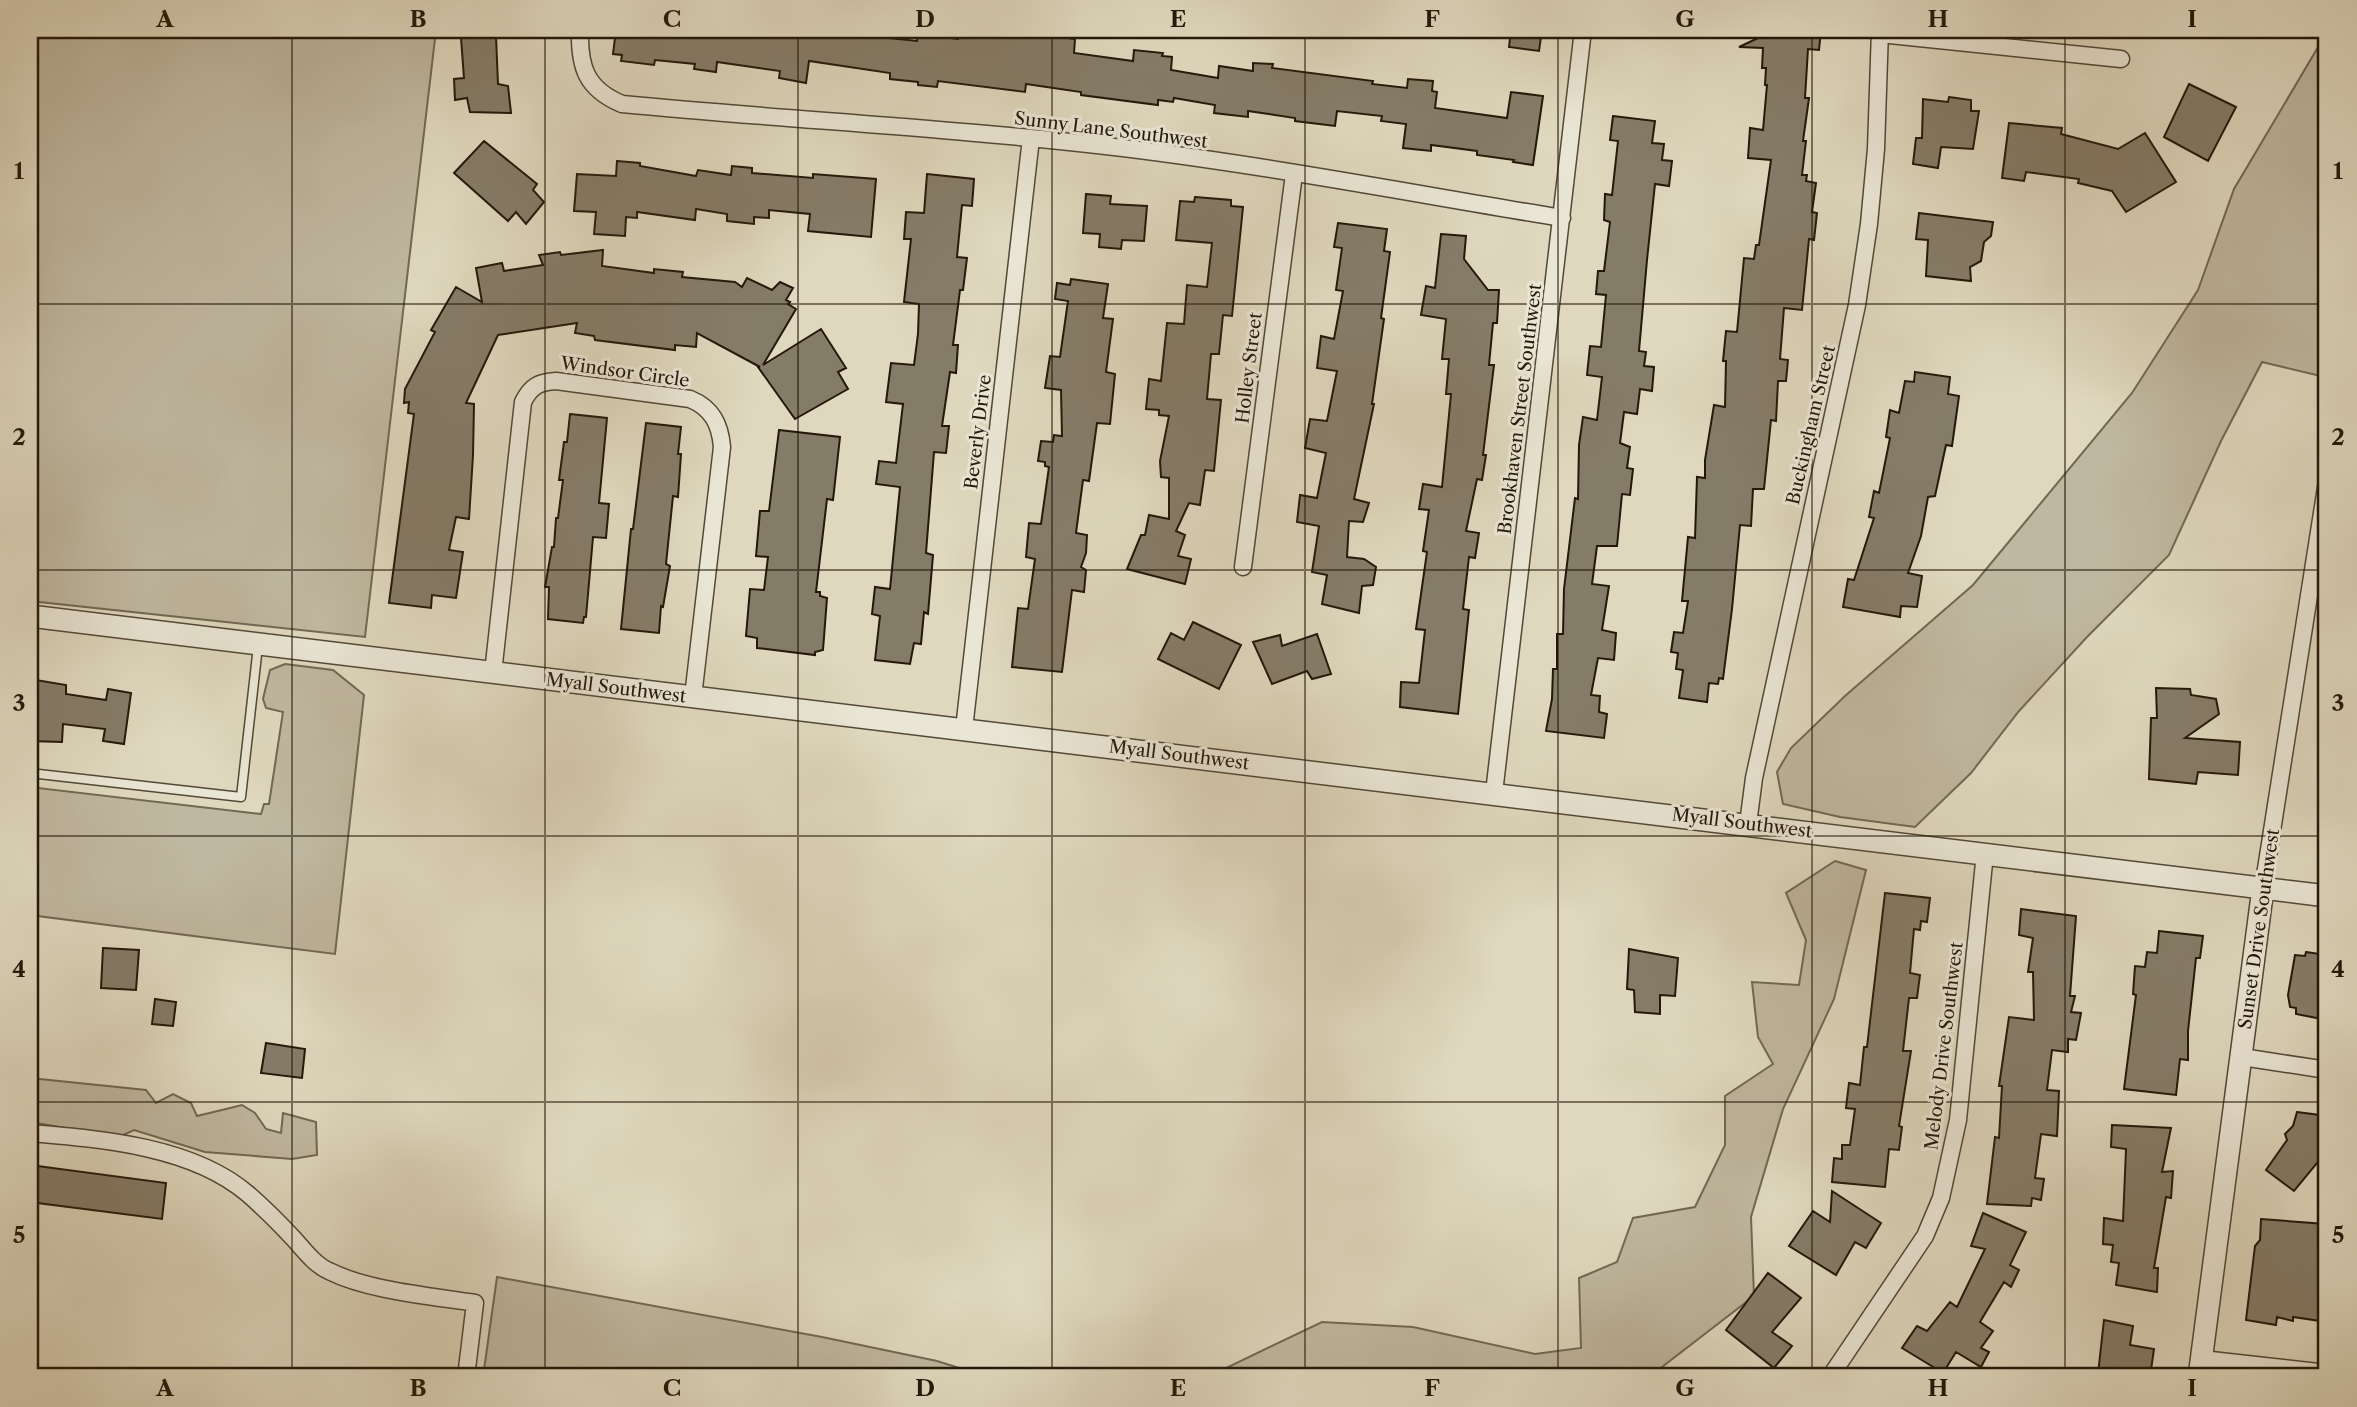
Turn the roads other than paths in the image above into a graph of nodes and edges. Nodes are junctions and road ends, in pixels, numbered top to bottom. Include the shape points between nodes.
1 (580, 30) edge
2 (1583, 30) edge
3 (1880, 32) edge
4 (2121, 59) dead end
5 (1031, 138) junction
6 (1294, 174) junction
7 (1562, 218) junction
8 (2327, 481) edge
9 (1243, 567) dead end
10 (30, 616) edge
11 (258, 644) junction
12 (493, 673) junction
13 (693, 697) junction
14 (964, 729) junction
15 (30, 773) edge
16 (1494, 793) junction
17 (1748, 824) junction
18 (1985, 853) junction
19 (2263, 887) junction
20 (2327, 896) edge
21 (2242, 1057) junction
22 (2327, 1070) edge
23 (30, 1133) edge
24 (2200, 1368) edge
25 (2327, 1373) edge
26 (466, 1377) edge
27 (1829, 1377) edge

1 - 5 street, Sunny Lane Southwest via 581,62 595,88 622,104
2 - 7 street, Brookhaven Street Southwest
3 - 4 street
3 - 17 street, Buckingham Street via 1875,161 1857,305 1754,778
5 - 6 street, Sunny Lane Southwest
5 - 14 street, Beverly Drive
6 - 7 street, Sunny Lane Southwest
6 - 9 street, Holley Street
7 - 16 street, Brookhaven Street Southwest
8 - 19 street, Sunset Drive Southwest
10 - 11 street, Myall Southwest
11 - 12 street, Myall Southwest
11 - 15 lane via 241,797
12 - 13 street, Myall Southwest
12 - 13 street, Windsor Circle via 523,402 533,386 556,381 690,399 703,404 718,421 722,447
13 - 14 street, Myall Southwest
14 - 16 street, Myall Southwest
16 - 17 street, Myall Southwest
17 - 18 street, Myall Southwest
18 - 19 street, Myall Southwest
18 - 27 street, Melody Drive Southwest via 1958,1120 1941,1198 1925,1236
19 - 20 street, Myall Southwest
19 - 21 street, Sunset Drive Southwest
21 - 22 street
21 - 24 street, Sunset Drive Southwest
23 - 26 street via 187,1158 247,1193 330,1272 378,1286 475,1303
24 - 25 street

